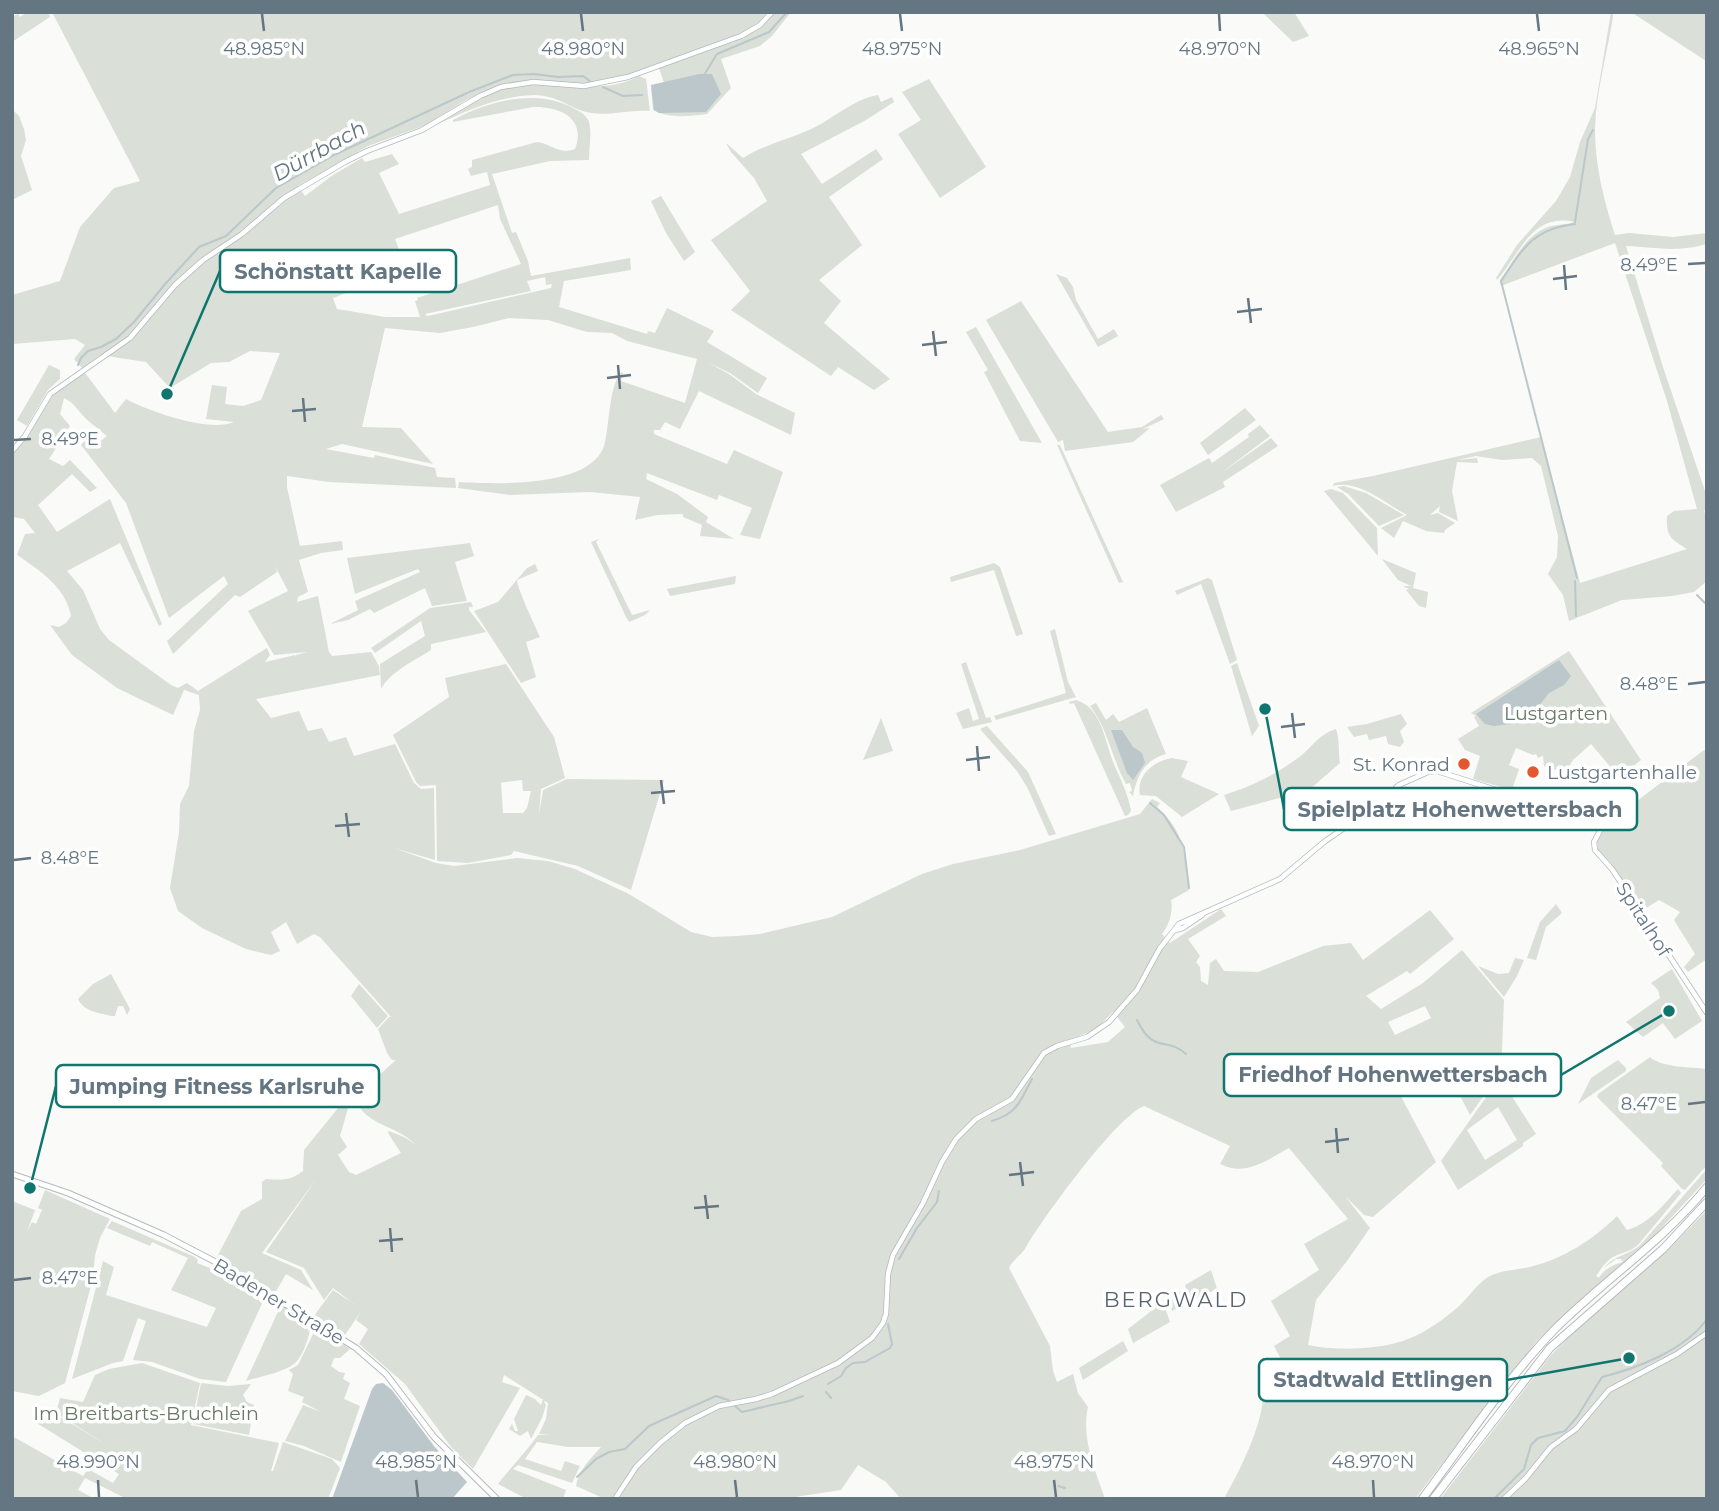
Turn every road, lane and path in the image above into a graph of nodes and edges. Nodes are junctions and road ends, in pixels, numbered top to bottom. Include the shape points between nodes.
1 (772, 12) edge
2 (12, 451) edge
3 (1707, 1013) edge
4 (12, 1174) edge
5 (1707, 1187) edge
6 (1707, 1202) edge
7 (1707, 1334) edge
8 (497, 1499) edge
9 (615, 1499) edge
10 (1422, 1499) edge
11 (1433, 1499) edge
12 (1504, 1499) edge

1 - 2 street via 745,34 628,77 584,86 533,82 501,87 422,130 345,162 284,198 203,260 130,338 50,394
3 - 9 street, Spitalhof via 1595,850 1601,825 1441,772 1428,772 1399,785 1286,876 1175,930 1137,990 1109,1023 1044,1053 1012,1099 976,1119 948,1150 893,1255 886,1314 872,1338 838,1363 772,1394 704,1412 636,1466
4 - 8 main road, Badener Straße via 164,1235 229,1269 356,1348 386,1374 434,1437
5 - 10 highway via 1657,1241 1537,1348
6 - 11 highway via 1662,1249 1550,1348
7 - 12 street via 1609,1390

